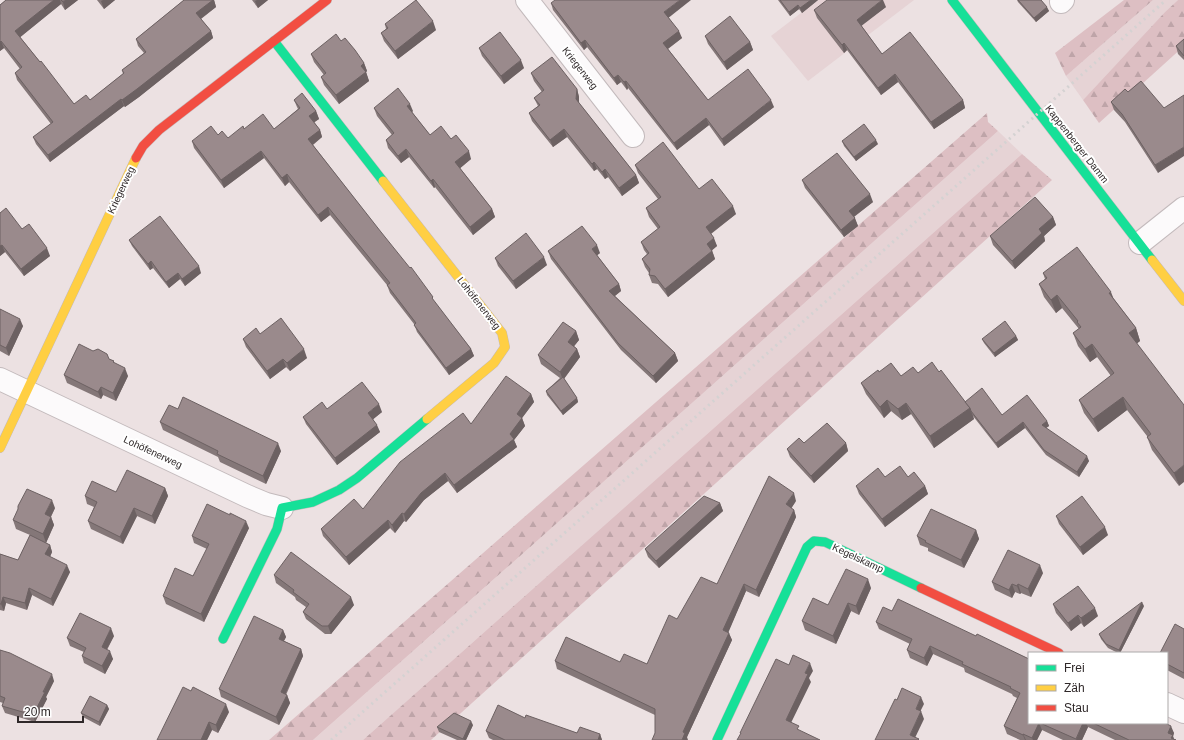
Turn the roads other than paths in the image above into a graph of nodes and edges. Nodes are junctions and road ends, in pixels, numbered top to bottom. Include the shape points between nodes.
1 (327, 0) edge
2 (527, 0) edge
3 (952, 0) edge
4 (274, 41) junction
5 (633, 136) dead end
6 (1184, 208) edge
7 (1140, 243) junction
8 (1184, 301) edge
9 (0, 379) edge
10 (26, 392) junction
11 (0, 448) edge
12 (282, 508) junction
13 (223, 639) dead end
14 (1057, 652) edge
15 (1168, 704) edge
16 (1184, 712) edge
17 (716, 740) edge

1 - 4 street, Kriegerweg
2 - 5 street, Kriegerweg
3 - 7 street, Kappenberger Damm
4 - 10 street, Kriegerweg via 143,146
4 - 12 street, Lohöfenerweg via 502,333 505,347 494,363 357,478 321,500
6 - 7 street
7 - 8 street, Kappenberger Damm
9 - 10 street, Lohöfenerweg
10 - 11 street, Kriegerweg
10 - 12 street, Lohöfenerweg via 247,496
12 - 13 street via 277,528
14 - 17 street, Kegelskamp via 825,542 814,542 806,548
15 - 16 street

